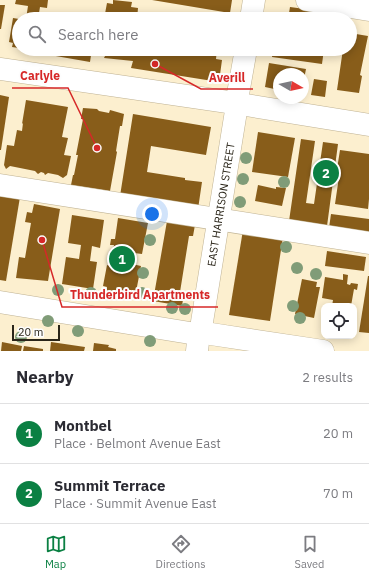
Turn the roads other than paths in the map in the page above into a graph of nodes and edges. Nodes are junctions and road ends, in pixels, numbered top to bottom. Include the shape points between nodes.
1 (254, 0) edge
2 (307, 0) edge
3 (369, 10) edge
4 (252, 12) edge
5 (245, 56) edge
6 (0, 69) edge
7 (237, 103) junction
8 (369, 125) edge
9 (0, 185) edge
10 (219, 220) junction
11 (369, 243) edge
12 (0, 302) edge
13 (200, 336) edge
14 (323, 351) edge

1 - 4 street
2 - 3 street
5 - 7 street, EAST HARRISON STREET
6 - 7 street
7 - 8 street
7 - 10 street, EAST HARRISON STREET
9 - 10 street
10 - 11 street
10 - 13 street, EAST HARRISON STREET
12 - 13 street
13 - 14 street

